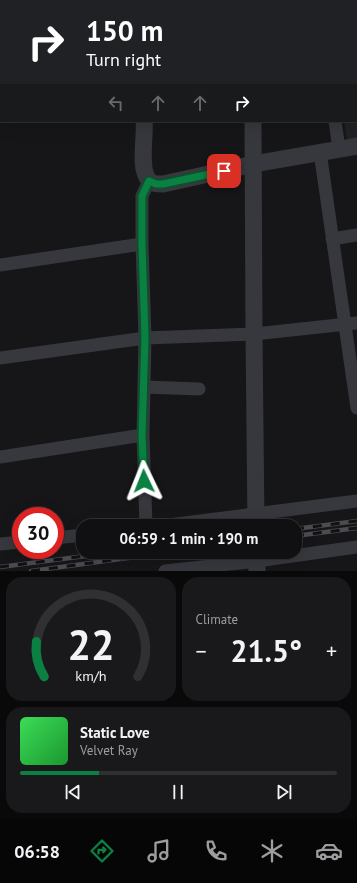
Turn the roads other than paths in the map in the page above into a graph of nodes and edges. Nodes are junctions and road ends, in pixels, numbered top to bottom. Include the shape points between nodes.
1 (144, 122) edge
2 (253, 122) edge
3 (335, 122) edge
4 (357, 146) edge
5 (339, 149) junction
6 (320, 152) junction
7 (254, 164) junction
8 (149, 181) junction
9 (357, 236) edge
10 (332, 239) junction
11 (142, 244) junction
12 (0, 265) edge
13 (350, 324) edge
14 (254, 334) junction
15 (145, 338) junction
16 (0, 358) edge
17 (144, 387) junction
18 (199, 389) dead end
19 (357, 408) edge
20 (142, 435) junction
21 (0, 457) edge
22 (357, 501) edge
23 (146, 519) edge
24 (256, 519) edge
25 (261, 519) edge
26 (76, 536) edge
27 (64, 537) edge
28 (12, 543) edge
29 (0, 544) edge
30 (357, 550) edge
31 (257, 561) edge
32 (164, 571) edge

1 - 8 street via 144,165
2 - 7 street
3 - 5 street
4 - 5 street
5 - 6 street
6 - 7 street
6 - 10 street
7 - 8 street via 163,184
7 - 14 street
8 - 11 street via 142,196
9 - 10 street
10 - 13 street
11 - 12 street
11 - 15 street
13 - 14 street
13 - 19 street
14 - 15 street
14 - 24 street
15 - 16 street
15 - 17 street
17 - 18 street
17 - 20 street
20 - 21 street
20 - 23 street
22 - 25 street
26 - 27 street
28 - 29 street
30 - 31 street
31 - 32 street

